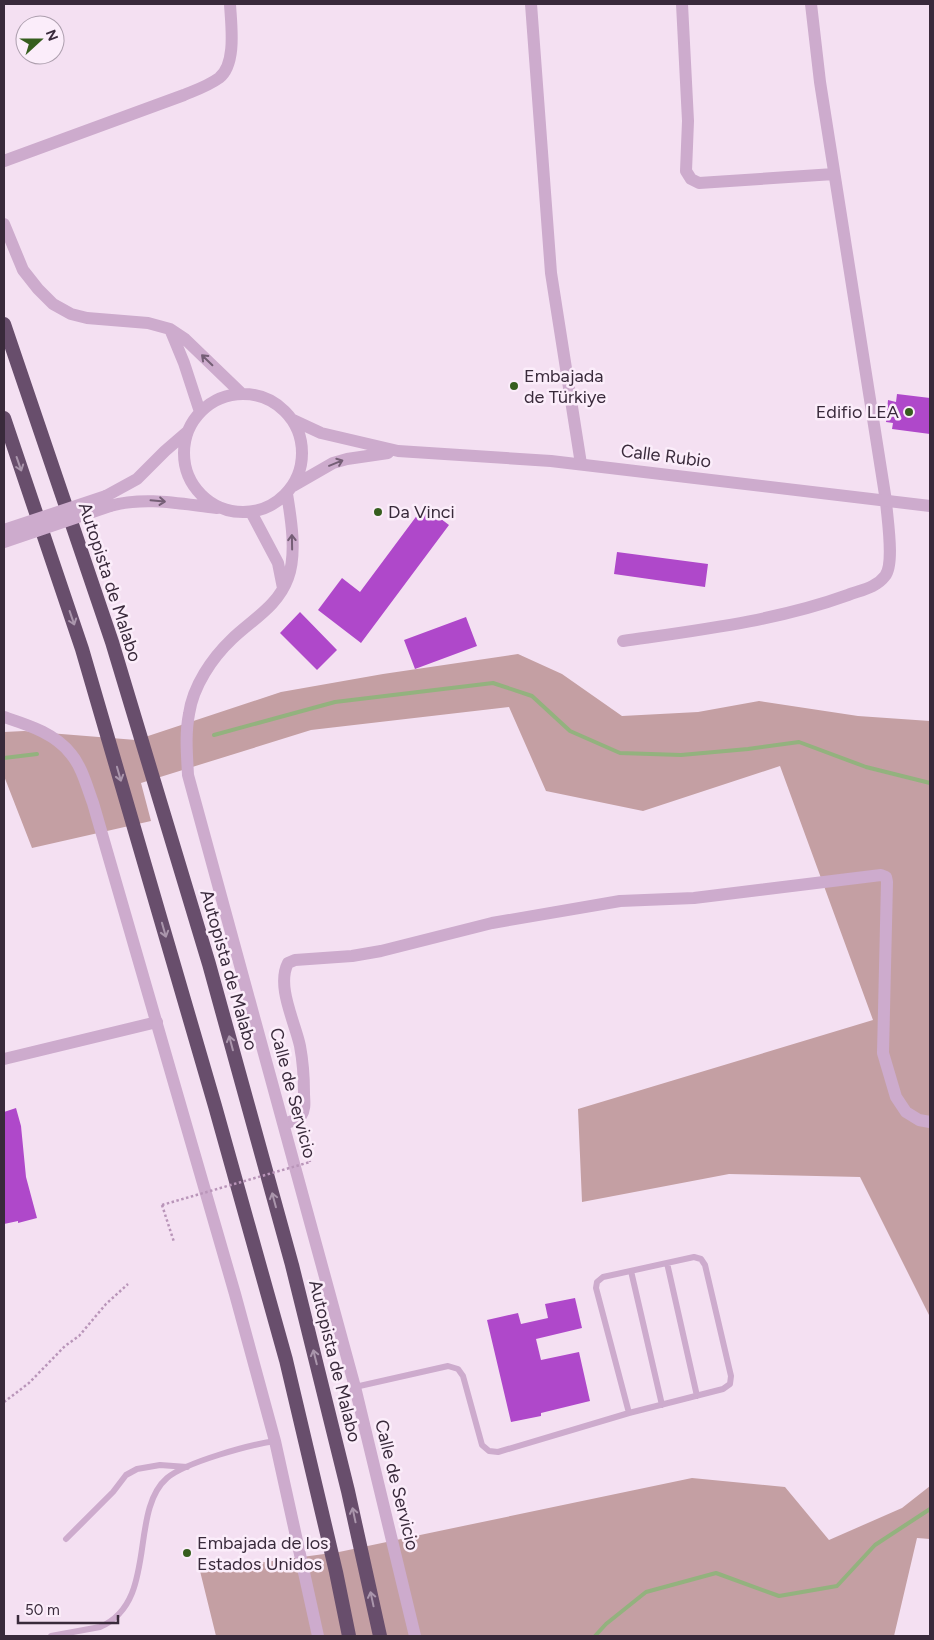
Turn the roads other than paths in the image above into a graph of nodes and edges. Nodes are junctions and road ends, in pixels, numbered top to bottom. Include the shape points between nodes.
1 (230, 4) edge
2 (531, 4) edge
3 (682, 4) edge
4 (811, 4) edge
5 (4, 161) edge
6 (834, 174) junction
7 (4, 224) edge
8 (4, 324) edge
9 (170, 330) junction
10 (241, 393) junction
11 (200, 412) junction
12 (4, 418) edge
13 (293, 420) junction
14 (187, 432) junction
15 (398, 451) junction
16 (581, 464) junction
17 (290, 490) junction
18 (108, 501) junction
19 (886, 501) junction
20 (930, 506) edge
21 (220, 508) junction
22 (251, 512) junction
23 (4, 530) edge
24 (4, 542) edge
25 (283, 588) junction
26 (623, 641) dead end
27 (4, 717) edge
28 (157, 1022) junction
29 (4, 1059) edge
30 (930, 1122) edge
31 (284, 1124) junction
32 (667, 1263) junction
33 (631, 1271) junction
34 (355, 1387) junction
35 (698, 1396) junction
36 (662, 1405) junction
37 (628, 1413) junction
38 (275, 1441) junction
39 (187, 1467) junction
40 (66, 1539) dead end
41 (55, 1636) edge
42 (318, 1636) edge
43 (349, 1636) edge
44 (380, 1636) edge
45 (415, 1636) edge

1 - 5 street via 230,60 221,77 184,95
2 - 16 street via 551,272
3 - 6 street via 688,121 686,171 691,179 699,183
4 - 6 street
6 - 19 street
7 - 9 street via 23,270 54,304 71,314 87,318 148,324
44 -> 8 highway, Autopista de Malabo via 292,1265 209,964 112,642
10 -> 9 street via 185,339
9 - 11 street
10 - 11 street via 212,402
10 - 13 street via 261,396 279,405
11 - 14 street
12 -> 43 highway via 82,649 215,1106 286,1360
13 - 15 street, Calle Rubio via 321,433
13 - 17 street via 303,453 300,470
14 - 18 street
14 - 21 street via 186,468 204,498
15 - 16 street, Calle Rubio
17 -> 15 street, Calle Rubio via 333,463
16 - 19 street, Calle Rubio
17 - 22 street via 276,503
25 -> 17 street, Calle de Servicio via 292,561
18 -> 21 street via 140,500
18 - 23 street, bridge
18 - 24 street, bridge
19 - 20 street, Calle Rubio
19 - 26 street via 890,561 886,575 876,585 788,613
21 - 22 street
22 - 25 street via 278,563
25 - 31 street, Calle de Servicio via 262,614 232,639 199,683 189,713 186,743 188,775
27 - 28 street via 55,738 71,754 82,775
28 - 29 street
28 - 38 street
30 - 31 street via 906,1112 896,1097 884,1054 887,882 886,877 881,876 694,898 620,901 492,923 381,951 295,960 285,969 284,983 300,1045 304,1111 300,1118
31 - 34 street, Calle de Servicio
32 - 33 lane
32 - 35 lane
32 - 35 lane via 694,1257 705,1264 731,1376 730,1384 723,1389
33 - 36 lane
33 - 37 lane via 603,1278 597,1282 596,1288
34 - 37 lane via 448,1366 458,1369 464,1376 482,1445 489,1452
34 - 45 street, Calle de Servicio
35 - 36 lane
36 - 37 lane
38 - 39 lane via 252,1444
38 - 42 street
39 - 40 lane via 160,1465 137,1469 126,1475
39 - 41 lane via 167,1478 153,1496 137,1580 117,1615 100,1627

